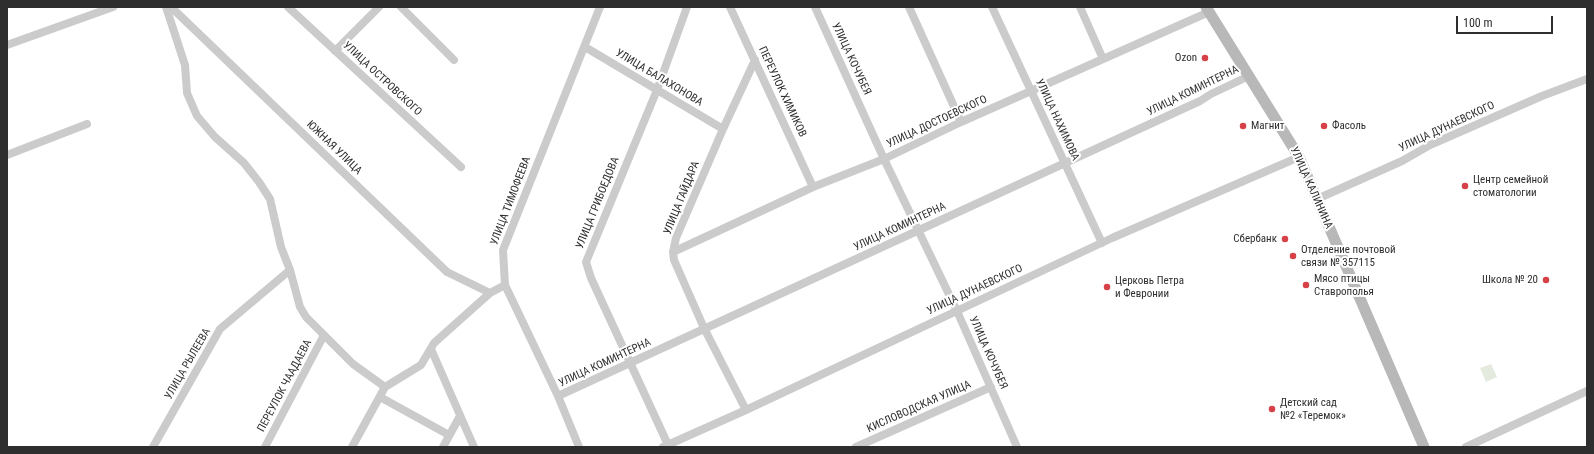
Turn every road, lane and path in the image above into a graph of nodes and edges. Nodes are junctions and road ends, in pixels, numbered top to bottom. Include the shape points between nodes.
1 (113, 7) edge
2 (166, 7) edge
3 (171, 7) edge
4 (288, 7) edge
5 (379, 7) edge
6 (401, 7) edge
7 (600, 7) edge
8 (687, 7) edge
9 (730, 7) edge
10 (815, 7) edge
11 (909, 7) edge
12 (992, 7) edge
13 (1080, 7) edge
14 (1207, 8) edge
15 (7, 45) edge
16 (584, 47) junction
17 (335, 51) junction
18 (1104, 59) junction
19 (454, 60) dead end
20 (755, 60) junction
21 (1249, 76) junction
22 (1587, 80) edge
23 (657, 90) junction
24 (1031, 91) junction
25 (961, 122) junction
26 (87, 124) dead end
27 (723, 129) junction
28 (7, 155) edge
29 (1299, 157) junction
30 (884, 159) junction
31 (1064, 163) junction
32 (461, 166) dead end
33 (813, 186) junction
34 (1317, 199) junction
35 (918, 231) junction
36 (1102, 243) junction
37 (673, 252) junction
38 (290, 270) junction
39 (505, 285) junction
40 (490, 292) junction
41 (957, 311) junction
42 (704, 328) junction
43 (324, 335) junction
44 (431, 349) junction
45 (632, 363) junction
46 (386, 387) junction
47 (991, 387) junction
48 (1587, 391) edge
49 (558, 396) junction
50 (380, 397) junction
51 (746, 410) junction
52 (460, 416) junction
53 (449, 435) junction
54 (667, 446) edge
55 (153, 447) edge
56 (264, 447) edge
57 (352, 447) edge
58 (443, 447) edge
59 (474, 447) edge
60 (579, 447) edge
61 (856, 447) edge
62 (1017, 447) edge
63 (1424, 447) edge
64 (1466, 447) edge

1 - 15 street
2 - 38 street via 186,65 188,93 197,116 215,137 244,163 270,199 281,247
3 - 40 street, ЮЖНАЯ УЛИЦА via 447,272
4 - 17 street, УЛИЦА ОСТРОВСКОГО
5 - 17 street
6 - 19 street
7 - 16 street, УЛИЦА ТИМОФЕЕВА
8 - 23 street, УЛИЦА ГРИБОЕДОВА
9 - 20 street, ПЕРЕУЛОК ХИМИКОВ
10 - 30 street, УЛИЦА КОЧУБЕЯ
11 - 25 street
12 - 24 street, УЛИЦА НАХИМОВА
13 - 18 street
14 - 18 street, УЛИЦА ДОСТОЕВСКОГО
14 - 21 main road, УЛИЦА КАЛИНИНА
16 - 23 street, УЛИЦА БАЛАХОНОВА
16 - 39 street, УЛИЦА ТИМОФЕЕВА via 502,250
17 - 32 street, УЛИЦА ОСТРОВСКОГО
18 - 24 street, УЛИЦА ДОСТОЕВСКОГО
20 - 27 street, УЛИЦА ГАЙДАРА
20 - 33 street, ПЕРЕУЛОК ХИМИКОВ
21 - 29 main road, УЛИЦА КАЛИНИНА
21 - 31 street, УЛИЦА КОМИНТЕРНА
22 - 34 street, УЛИЦА ДУНАЕВСКОГО via 1542,96 1430,145 1402,161
23 - 27 street, УЛИЦА БАЛАХОНОВА
23 - 45 street, УЛИЦА ГРИБОЕДОВА via 586,262
24 - 25 street, УЛИЦА ДОСТОЕВСКОГО
24 - 31 street, УЛИЦА НАХИМОВА
25 - 30 street, УЛИЦА ДОСТОЕВСКОГО
26 - 28 street
27 - 37 street, УЛИЦА ГАЙДАРА via 676,238
29 - 34 main road, УЛИЦА КАЛИНИНА
29 - 36 street, УЛИЦА ДУНАЕВСКОГО
30 - 33 street, УЛИЦА ДОСТОЕВСКОГО
30 - 35 street, УЛИЦА КОЧУБЕЯ
31 - 35 street, УЛИЦА КОМИНТЕРНА
31 - 36 street, УЛИЦА НАХИМОВА
33 - 37 street, УЛИЦА ДОСТОЕВСКОГО
34 - 63 main road, УЛИЦА КАЛИНИНА
35 - 41 street, УЛИЦА КОЧУБЕЯ
35 - 42 street, УЛИЦА КОМИНТЕРНА
36 - 41 street, УЛИЦА ДУНАЕВСКОГО
37 - 42 street, УЛИЦА ГАЙДАРА via 674,260
38 - 43 street via 300,307
38 - 55 street, УЛИЦА РЫЛЕЕВА via 220,329
39 - 40 street
39 - 49 street, УЛИЦА ТИМОФЕЕВА
40 - 44 street via 434,343
41 - 47 street, УЛИЦА КОЧУБЕЯ
41 - 51 street, УЛИЦА ДУНАЕВСКОГО
42 - 45 street, УЛИЦА КОМИНТЕРНА
42 - 51 street, УЛИЦА ГАЙДАРА
43 - 46 street via 353,364
43 - 56 street, ПЕРЕУЛОК ЧААДАЕВА
44 - 46 street via 421,365
44 - 52 street
45 - 49 street, УЛИЦА КОМИНТЕРНА
45 - 54 street, УЛИЦА ГРИБОЕДОВА
46 - 50 street
47 - 61 street, КИСЛОВОДСКАЯ УЛИЦА
47 - 62 street, УЛИЦА КОЧУБЕЯ
48 - 64 street
49 - 60 street, УЛИЦА ТИМОФЕЕВА
50 - 53 street
50 - 57 street
51 - 54 street, УЛИЦА ДУНАЕВСКОГО
52 - 53 street
52 - 59 street
53 - 58 street

